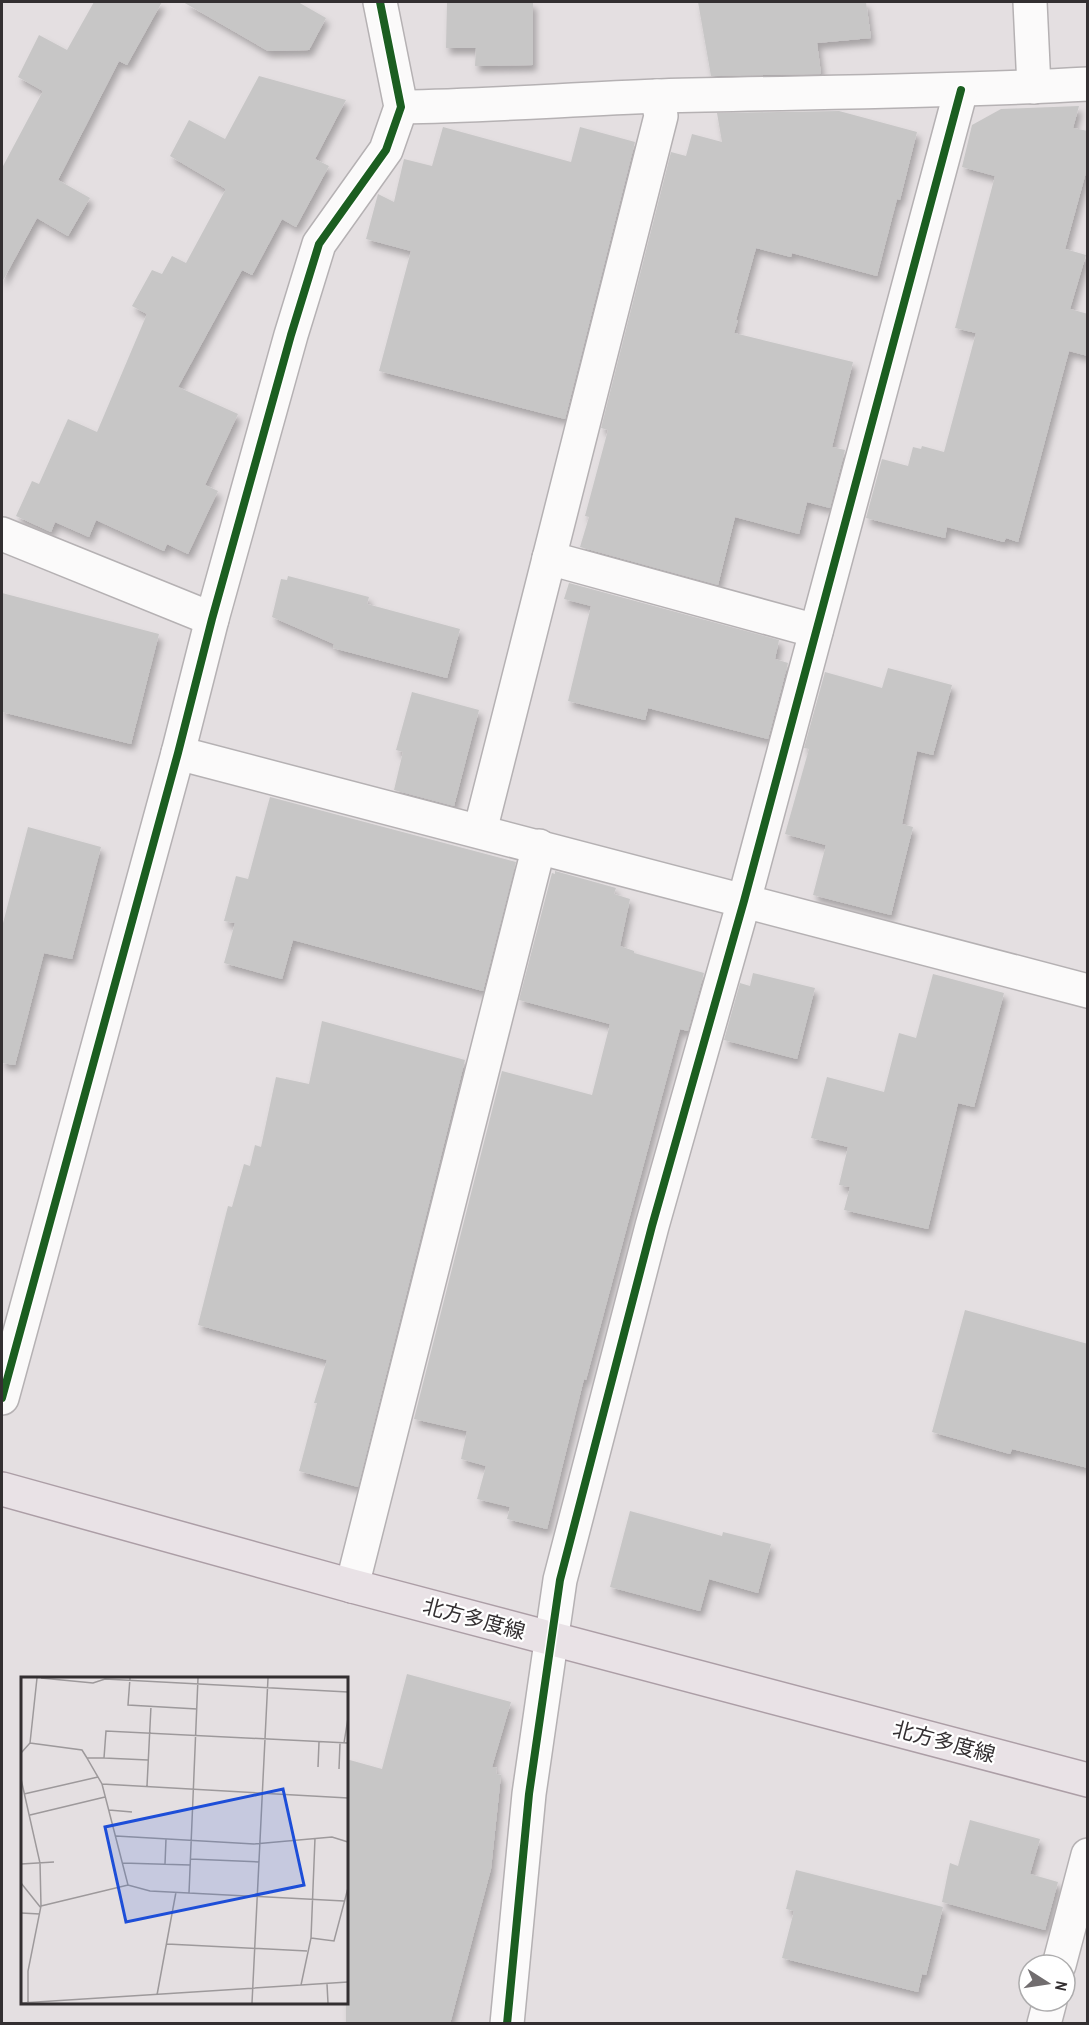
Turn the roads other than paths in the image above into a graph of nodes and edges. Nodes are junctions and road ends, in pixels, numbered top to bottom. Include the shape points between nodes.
1 (380, 2) edge
2 (1030, 2) edge
3 (1088, 84) edge
4 (1034, 87) junction
5 (961, 90) junction
6 (657, 96) junction
7 (401, 107) junction
8 (2, 534) edge
9 (549, 558) junction
10 (212, 619) junction
11 (816, 631) junction
12 (178, 753) junction
13 (480, 831) junction
14 (539, 846) junction
15 (744, 901) junction
16 (1088, 991) edge
17 (2, 1398) edge
18 (2, 1489) edge
19 (352, 1586) junction
20 (551, 1639) junction
21 (1088, 1780) edge
22 (1088, 1855) edge
23 (1062, 1953) edge
24 (507, 2024) edge

1 - 7 street
2 - 4 street
3 - 4 street
4 - 5 street
5 - 6 street
5 - 11 street
6 - 7 street
6 - 9 street via 661,116
7 - 10 street via 386,150 319,244
8 - 10 street
9 - 11 street
9 - 13 street
10 - 12 street
11 - 15 street
12 - 13 street
12 - 17 street
13 - 14 street
14 - 15 street
14 - 19 street
15 - 16 street
15 - 20 street via 652,1226 560,1580
18 - 19 main road, 北方多度線
19 - 20 main road, 北方多度線
20 - 21 main road, 北方多度線
20 - 24 street via 529,1794
22 - 23 street

